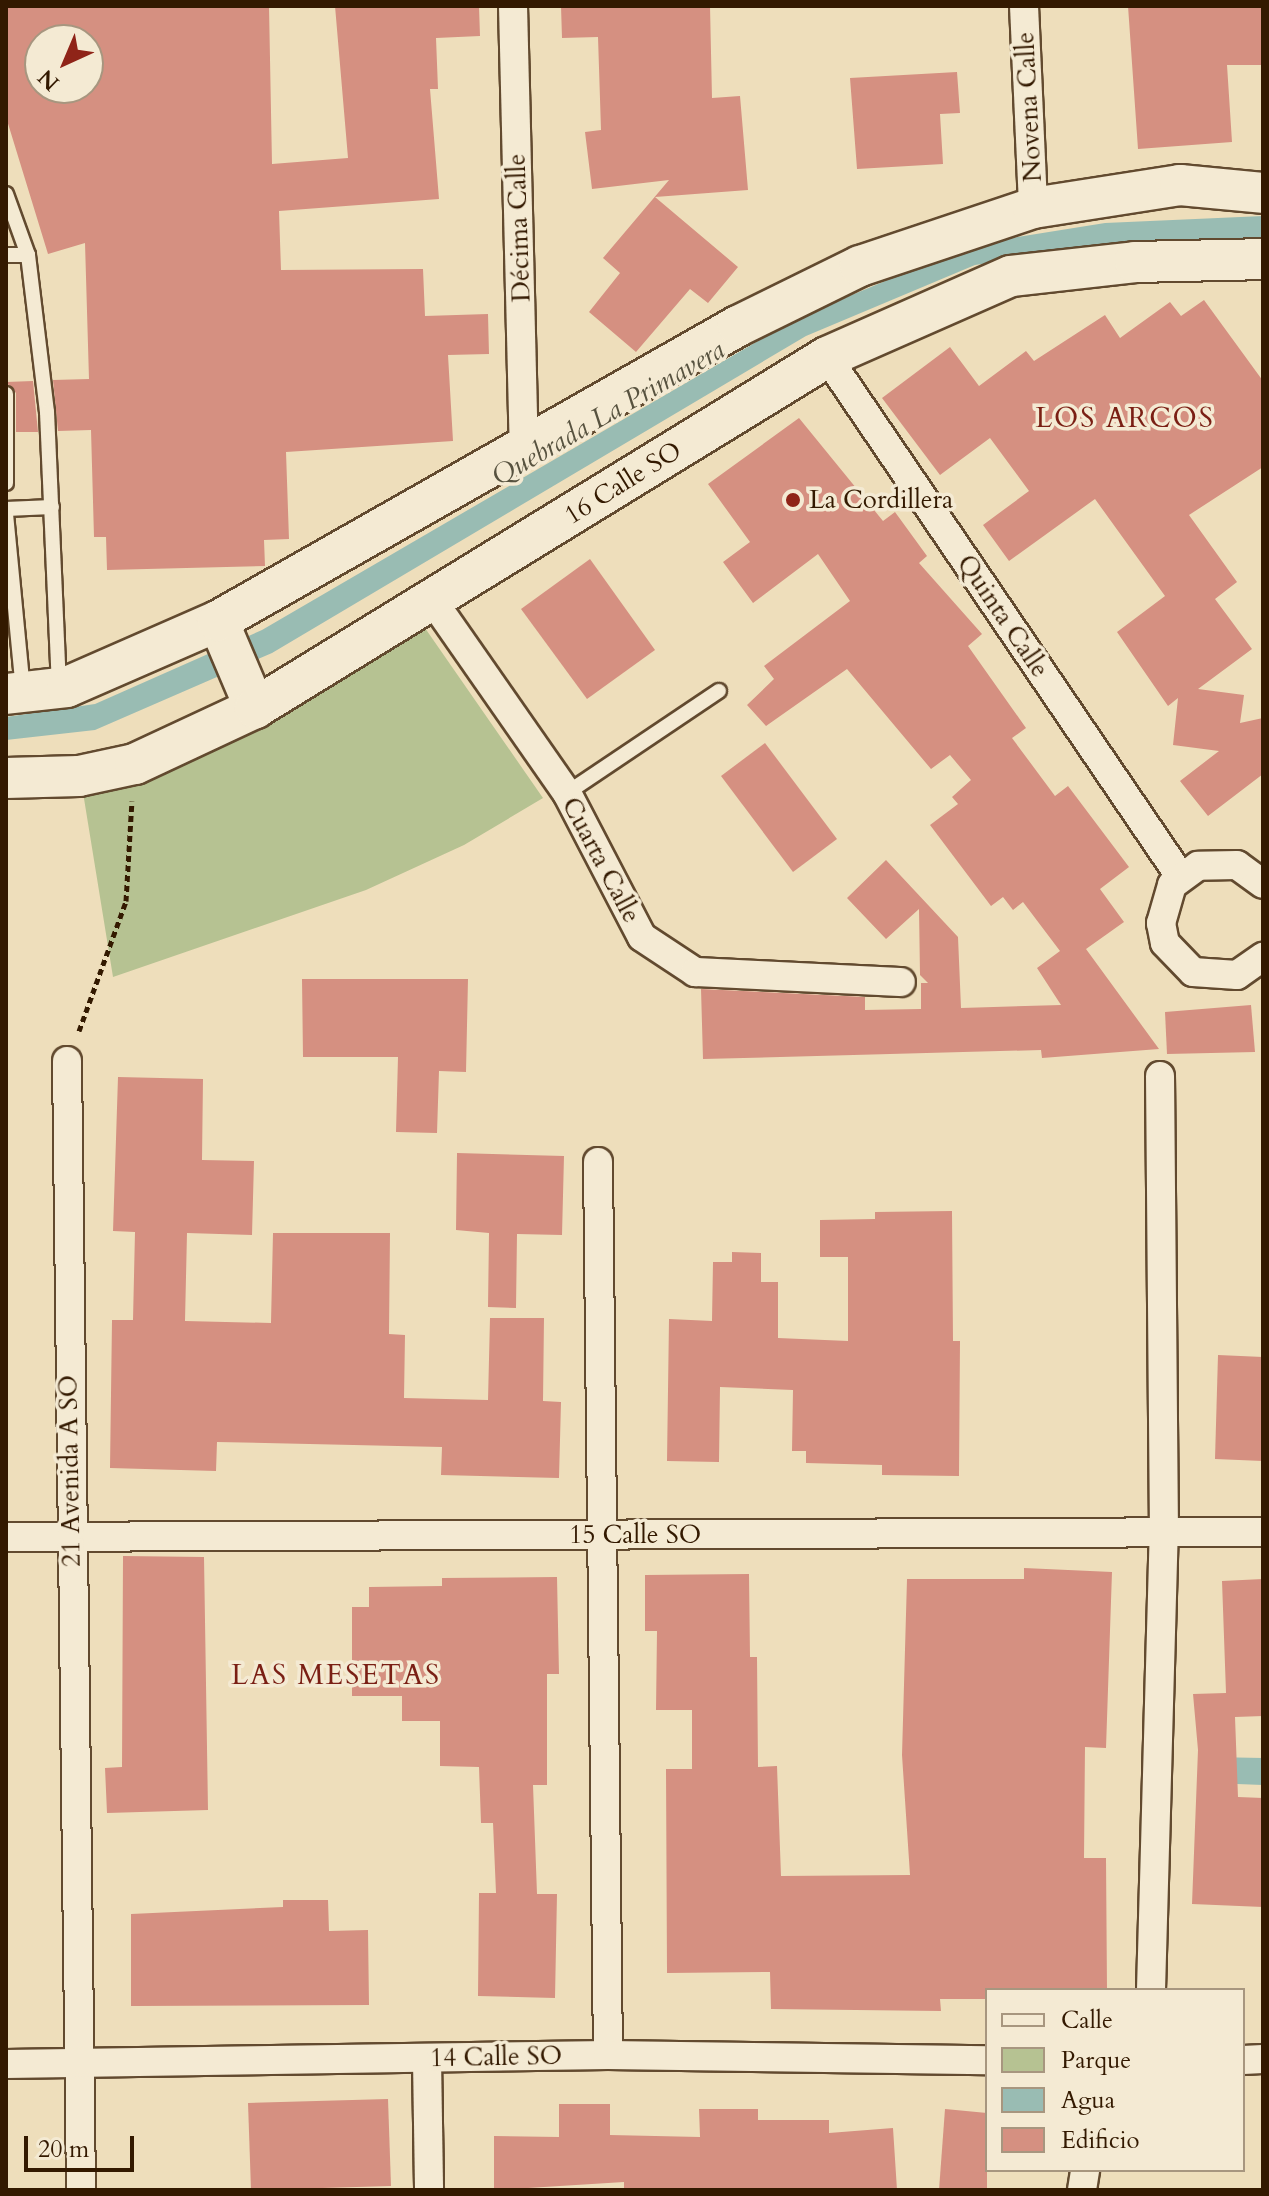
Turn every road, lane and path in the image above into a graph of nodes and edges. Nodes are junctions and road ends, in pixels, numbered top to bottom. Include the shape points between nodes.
1 (513, 6) edge
2 (1024, 6) edge
3 (1263, 193) edge
4 (6, 194) edge
5 (1033, 208) junction
6 (6, 255) edge
7 (28, 255) junction
8 (1263, 259) edge
9 (827, 357) junction
10 (6, 394) edge
11 (524, 450) junction
12 (6, 483) edge
13 (52, 507) junction
14 (6, 512) edge
15 (433, 601) junction
16 (222, 628) junction
17 (719, 691) dead end
18 (29, 692) edge
19 (252, 699) junction
20 (135, 764) junction
21 (6, 778) edge
22 (567, 793) junction
23 (1180, 876) junction
24 (1263, 884) edge
25 (1263, 957) edge
26 (901, 982) dead end
27 (67, 1061) joint
28 (1160, 1076) dead end
29 (598, 1162) dead end
30 (1263, 1532) edge
31 (1164, 1533) junction
32 (605, 1535) junction
33 (6, 1537) edge
34 (70, 1537) junction
35 (1151, 1988) edge
36 (608, 2055) junction
37 (427, 2059) junction
38 (985, 2060) edge
39 (6, 2064) edge
40 (83, 2067) junction
41 (81, 2190) edge
42 (429, 2190) edge

1 - 11 street, Décima Calle
2 - 5 street, Novena Calle
3 - 5 street via 1180,185
4 - 7 lane
5 - 11 street via 860,266 738,326
6 - 7 lane
7 - 13 lane
8 - 9 street, 16 Calle SO via 1135,262 1011,276
9 - 15 street, 16 Calle SO
9 - 23 street, Quinta Calle
10 - 12 lane
11 - 16 street
13 - 14 lane
13 - 18 lane
14 - 18 lane
15 - 19 street, 16 Calle SO
15 - 22 street, Cuarta Calle
16 - 18 street
16 - 19 street
17 - 22 lane
19 - 20 street, 16 Calle SO
20 - 21 street, 16 Calle SO via 79,776
20 - 27 path via 126,901
22 - 26 street, Cuarta Calle via 642,937 695,972
23 - 24 street via 1217,861 1237,865
23 - 25 street via 1163,903 1161,923 1176,960 1217,978 1237,975
27 - 34 street, 21 Avenida A SO
28 - 31 street
29 - 32 street
30 - 31 street, 15 Calle SO
31 - 32 street, 15 Calle SO
31 - 35 street
32 - 34 street, 15 Calle SO
32 - 36 street
33 - 34 street, 15 Calle SO
34 - 40 street, 21 Avenida A SO
36 - 37 street, 14 Calle SO
36 - 38 street, 14 Calle SO
37 - 40 street, 14 Calle SO
37 - 42 street
39 - 40 street, 14 Calle SO
40 - 41 street, 21 Avenida A SO

